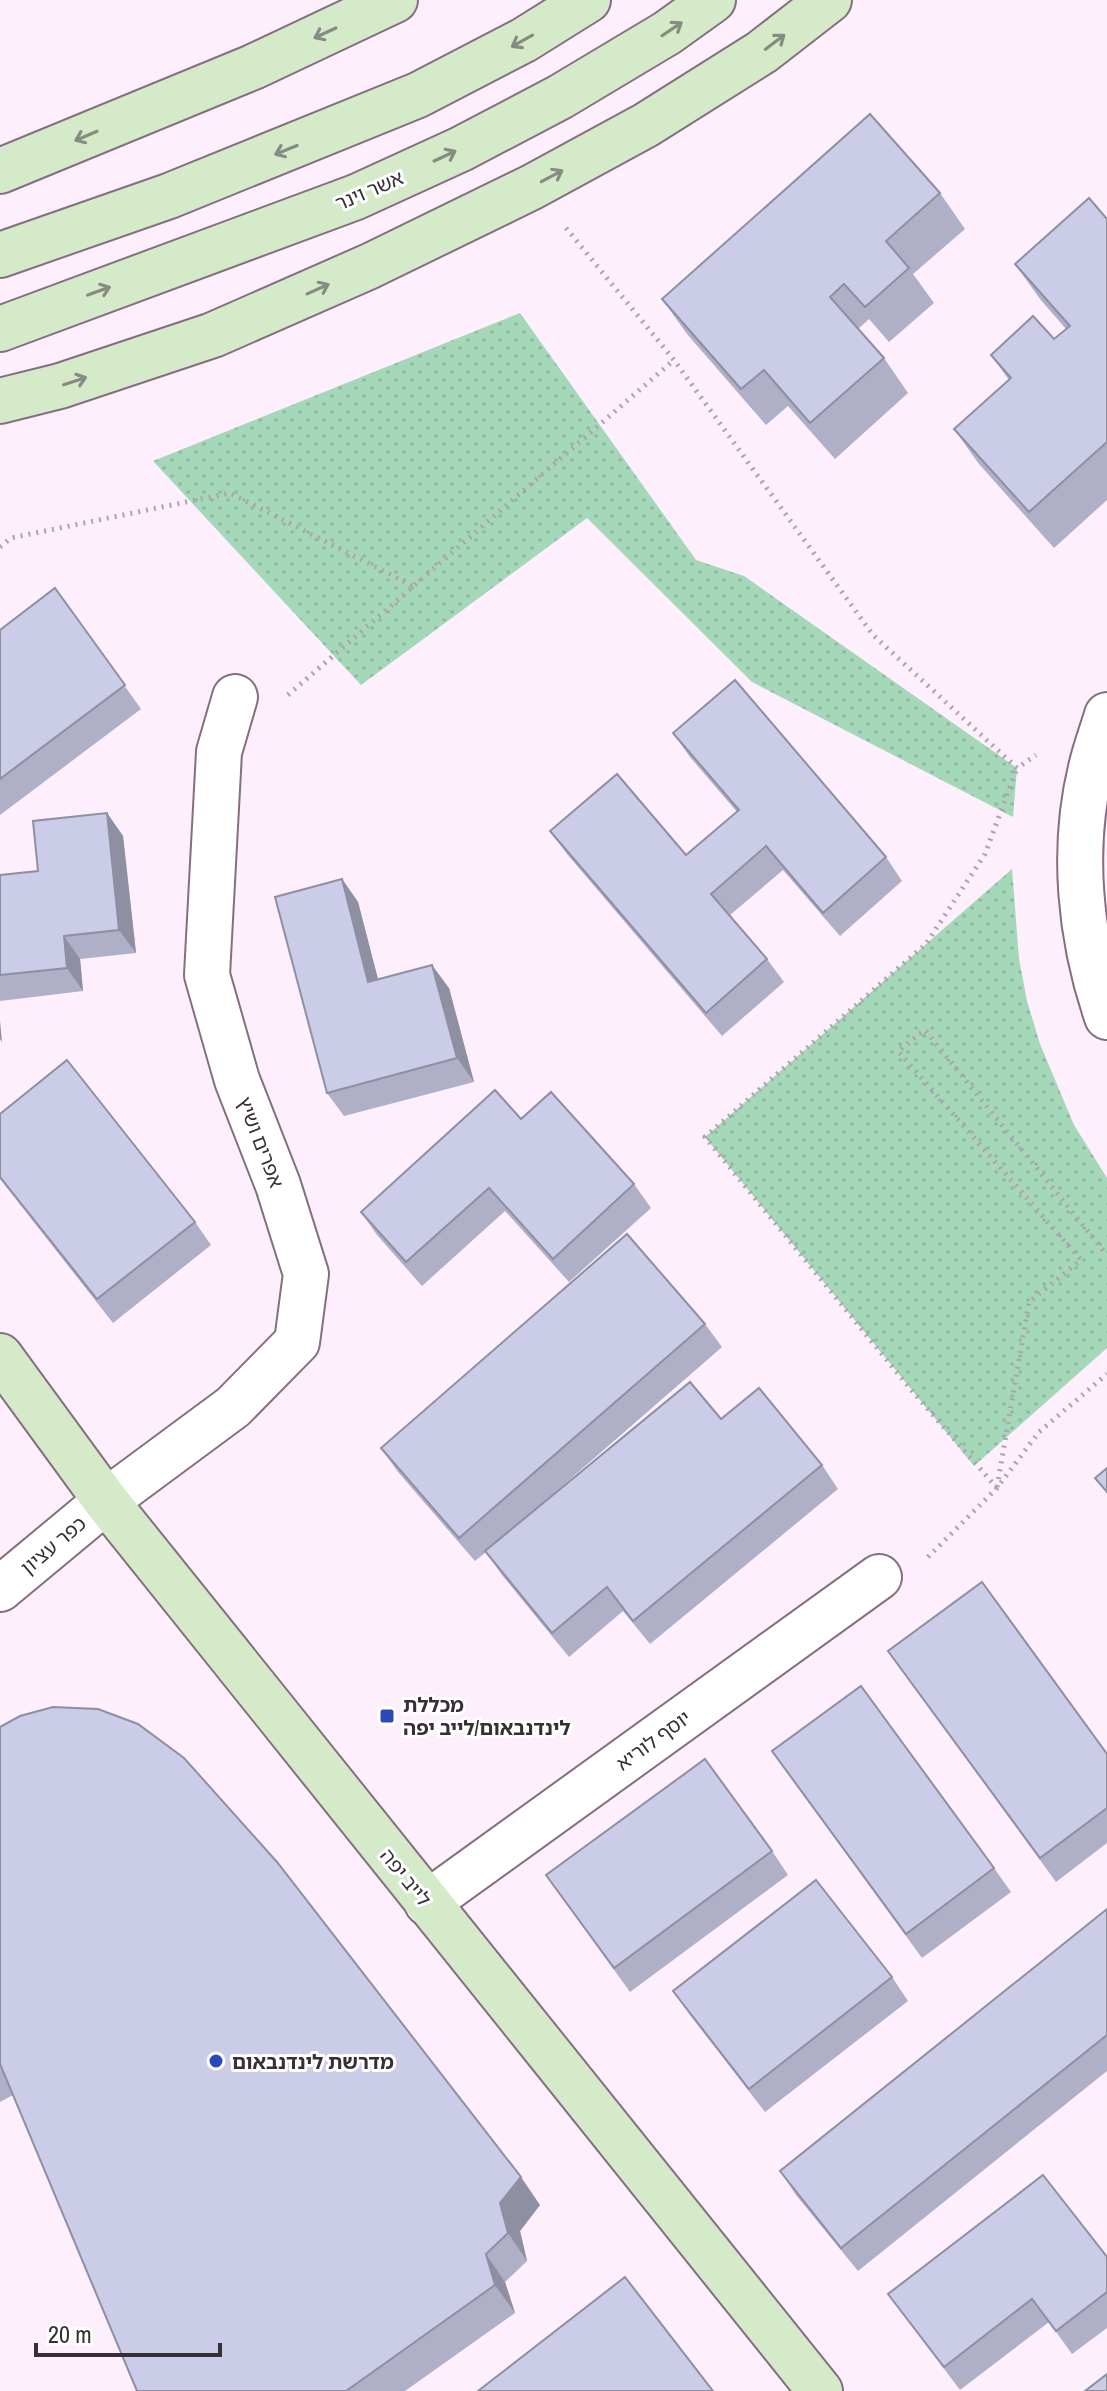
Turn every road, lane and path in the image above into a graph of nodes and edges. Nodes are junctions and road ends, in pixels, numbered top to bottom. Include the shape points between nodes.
1 (395, 0) edge
2 (588, 0) edge
3 (713, 0) edge
4 (829, 0) edge
5 (0, 171) edge
6 (532, 187) junction
7 (0, 255) edge
8 (0, 329) edge
9 (674, 360) junction
10 (0, 401) edge
11 (0, 547) edge
12 (413, 586) junction
13 (235, 697) joint
14 (1107, 715) edge
15 (1043, 750) dead end
16 (1017, 768) junction
17 (1107, 1017) edge
18 (1107, 1255) edge
19 (0, 1356) edge
20 (1107, 1374) edge
21 (997, 1488) junction
22 (106, 1501) junction
23 (879, 1577) joint
24 (0, 1589) edge
25 (427, 1903) junction
26 (820, 2391) edge

1 -> 5 main road via 253,67
2 -> 7 main road via 418,95 169,196
8 -> 3 main road, אשר וינר via 356,197 461,149 560,97
6 -> 4 main road via 646,125 762,52
6 - 9 path
10 -> 6 main road via 213,335
9 - 12 path
9 - 16 path via 873,635
11 - 12 path via 11,538 230,493
12 - 13 path via 256,722
13 - 22 street, אפרים ושיץ via 219,752 207,975 237,1080 306,1274 297,1342 233,1407
14 - 17 street via 1090,769 1080,838 1082,907 1093,974
15 - 16 path
16 - 21 path via 985,854 926,944 705,1137
18 - 21 path via 925,1030 898,1051 1081,1260 1029,1302
19 - 22 main road, לייב יפה
20 - 21 path via 1039,1432
21 - 23 path via 921,1563
22 - 24 street, כפר עציון
22 - 25 main road, לייב יפה
23 - 25 street, יוסף לוריא
25 - 26 main road, לייב יפה

